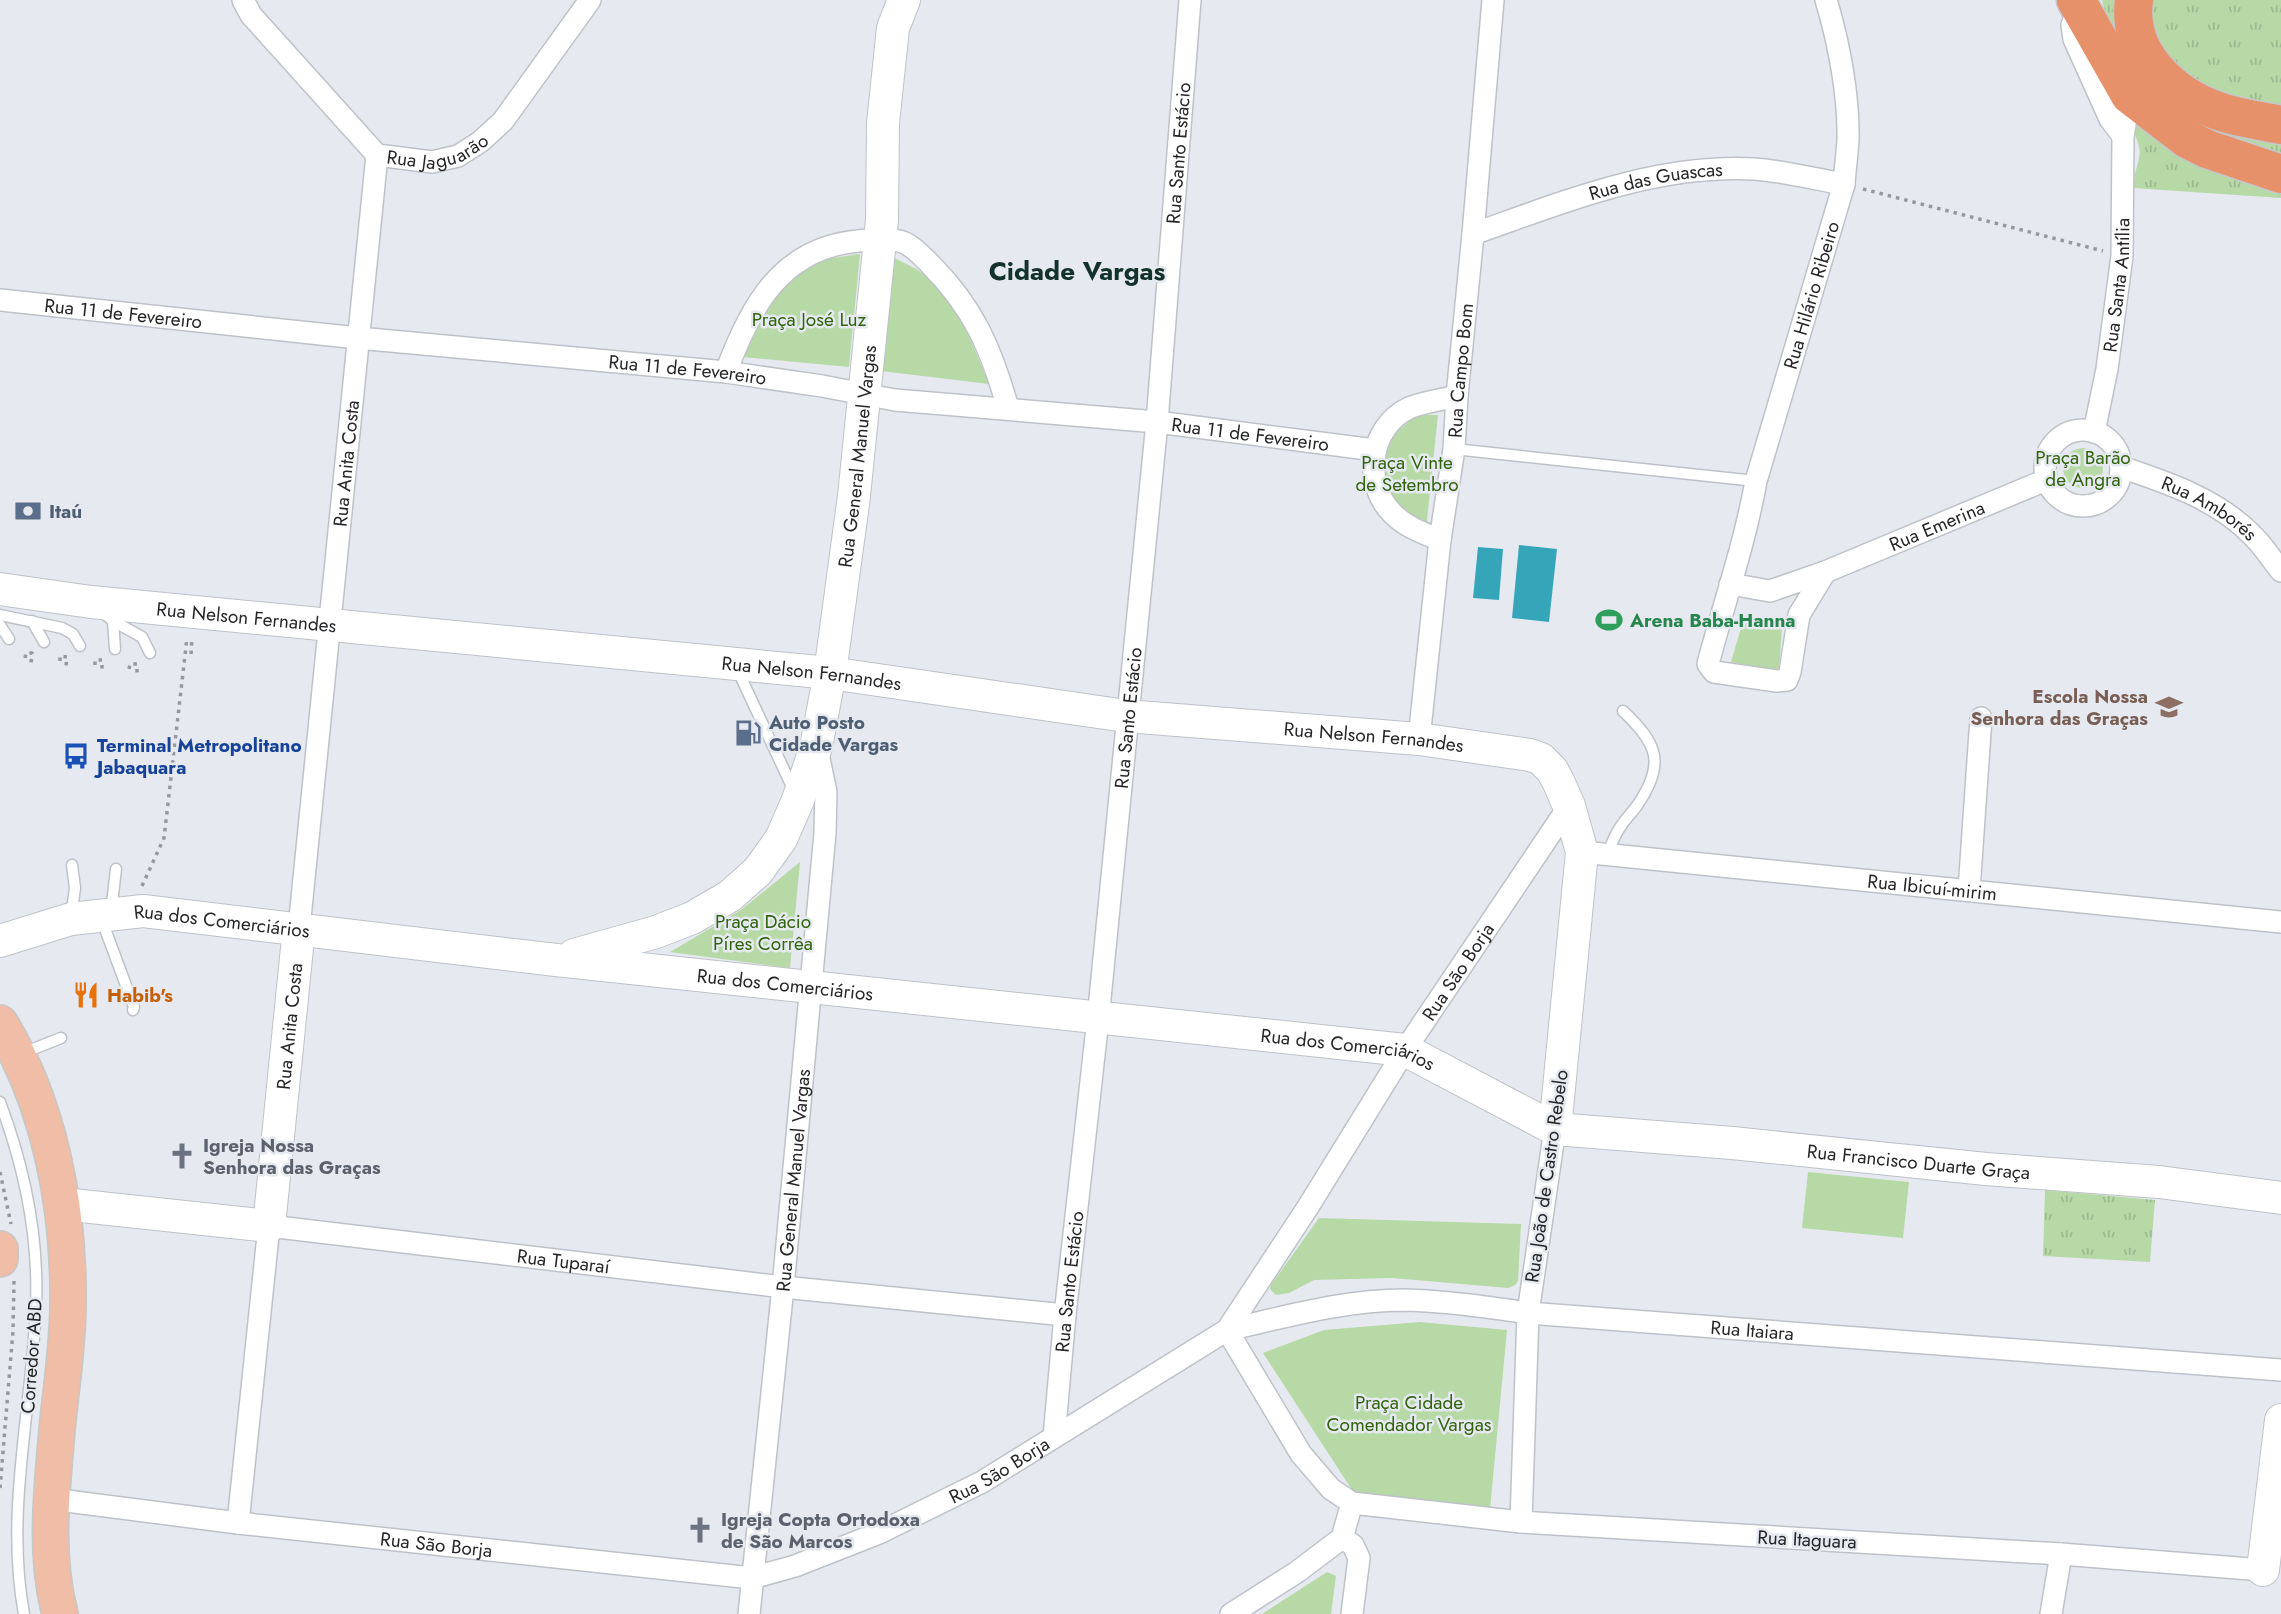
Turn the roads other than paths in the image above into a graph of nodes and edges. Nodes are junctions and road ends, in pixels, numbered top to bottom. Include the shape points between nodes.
1 (243, 0) edge
2 (590, 0) edge
3 (1190, 0) edge
4 (1493, 0) edge
5 (1826, 0) edge
6 (2134, 0) edge
7 (2080, 2) edge
8 (895, 9) edge
9 (2130, 95) junction
10 (2281, 125) edge
11 (2123, 136) junction
12 (377, 155) junction
13 (2281, 174) edge
14 (1844, 184) junction
15 (1473, 234) junction
16 (879, 239) junction
17 (0, 300) edge
18 (34, 305) junction
19 (0, 316) edge
20 (358, 338) junction
21 (726, 372) junction
22 (865, 396) junction
23 (1457, 396) junction
24 (1008, 408) junction
25 (1157, 422) junction
26 (2094, 432) junction
27 (1454, 449) junction
28 (1375, 450) junction
29 (2121, 467) junction
30 (2046, 480) junction
31 (1756, 481) junction
32 (1440, 540) junction
33 (2281, 571) edge
34 (1825, 572) junction
35 (1730, 584) junction
36 (0, 589) edge
37 (102, 611) junction
38 (0, 615) edge
39 (32, 621) junction
40 (0, 625) edge
41 (328, 625) junction
42 (9, 639) dead end
43 (44, 642) dead end
44 (80, 646) dead end
45 (115, 649) dead end
46 (150, 653) dead end
47 (734, 664) junction
48 (830, 673) junction
49 (1623, 711) dead end
50 (1126, 716) junction
51 (1981, 718) dead end
52 (1419, 739) junction
53 (816, 747) junction
54 (798, 800) junction
55 (1583, 836) junction
56 (72, 865) dead end
57 (116, 869) dead end
58 (1969, 890) junction
59 (94, 915) junction
60 (2281, 922) edge
61 (299, 928) junction
62 (0, 941) edge
63 (556, 960) junction
64 (810, 986) junction
65 (133, 1010) dead end
66 (1098, 1019) junction
67 (0, 1023) edge
68 (61, 1038) dead end
69 (1405, 1051) junction
70 (17, 1056) junction
71 (0, 1102) edge
72 (1555, 1129) junction
73 (2281, 1198) edge
74 (63, 1205) junction
75 (269, 1226) junction
76 (783, 1287) junction
77 (1528, 1313) junction
78 (1065, 1315) junction
79 (1227, 1330) junction
80 (2281, 1370) edge
81 (2281, 1420) edge
82 (1054, 1437) junction
83 (51, 1499) junction
84 (1352, 1503) junction
85 (1521, 1522) junction
86 (237, 1523) junction
87 (1342, 1538) junction
88 (2061, 1554) junction
89 (2275, 1572) edge
90 (752, 1578) junction
91 (24, 1614) edge
92 (60, 1614) edge
93 (750, 1614) edge
94 (1231, 1614) edge
95 (1353, 1614) edge
96 (2050, 1614) edge

1 - 12 street, Rua Jaguarão via 251,15
2 - 12 street, Rua Jaguarão via 503,121 480,142 458,156 432,162
3 - 25 street, Rua Santo Estácio
4 - 15 street, Rua Campo Bom
5 - 14 street, Rua Hilário Ribeiro via 1842,71 1848,139
6 - 10 highway via 2135,34 2160,75 2189,97 2225,113
7 - 9 highway
7 - 11 street via 2074,39 2110,119
8 - 16 street, Rua General Manuel Vargas via 883,123
9 - 11 street, Rua Santa Antília
9 - 13 highway via 2187,139
11 - 26 street, Rua Santa Antília via 2122,256
12 - 20 street, Rua Anita Costa
14 - 15 street, Rua das Guascas via 1755,169 1699,170 1604,188
14 - 31 street, Rua Hilário Ribeiro
15 - 23 street, Rua Campo Bom
16 - 21 street via 842,243 802,258 770,284
16 - 22 street, Rua General Manuel Vargas
16 - 24 street via 905,243 945,279 983,333
17 - 18 street, Rua 11 de Fevereiro
18 - 19 street
18 - 20 street, Rua 11 de Fevereiro
20 - 21 street, Rua 11 de Fevereiro
20 - 41 street, Rua Anita Costa
21 - 22 street, Rua 11 de Fevereiro
22 - 24 street, Rua 11 de Fevereiro
22 - 48 street, Rua General Manuel Vargas
23 - 27 street, Rua Campo Bom
23 - 28 street via 1408,409 1396,417
24 - 25 street, Rua 11 de Fevereiro
25 - 28 street, Rua 11 de Fevereiro
25 - 50 street, Rua Santo Estácio
26 - 29 street via 2110,441
26 - 30 street via 2080,430 2056,442 2048,453
27 - 31 lane
27 - 32 street, Rua Campo Bom
28 - 32 street via 1372,468 1382,501 1410,528
29 - 30 street via 2113,493 2089,506 2063,501
29 - 33 street, Rua Amborés via 2188,491 2229,516
30 - 34 street, Rua Emerina
31 - 35 street, Rua Hilário Ribeiro
32 - 52 street, Rua Campo Bom
34 - 35 street, Rua Emerina via 1770,592
34 - 35 street, Rua Hilário Ribeiro via 1798,615 1789,678 1782,681 1714,672 1709,667
36 - 37 street, Rua Nelson Fernandes
37 - 41 street, Rua Nelson Fernandes
37 - 45 lane
37 - 46 lane via 142,637
38 - 39 lane
39 - 43 lane
39 - 44 lane via 62,628 73,634
40 - 42 lane
41 - 47 street, Rua Nelson Fernandes
41 - 61 street, Rua Anita Costa
47 - 48 street, Rua Nelson Fernandes
47 - 54 lane
48 - 50 street, Rua Nelson Fernandes
48 - 53 street
49 - 55 lane via 1650,740 1654,776 1619,827
50 - 52 street, Rua Nelson Fernandes
50 - 66 street, Rua Santo Estácio
51 - 58 street
52 - 55 street, Rua Nelson Fernandes via 1541,759 1552,769
53 - 54 street
53 - 64 street, Rua General Manuel Vargas via 826,792 825,833
54 - 63 street via 781,839 758,871 730,896 656,932
55 - 58 street, Rua Ibicuí-mirim
55 - 69 street, Rua São Borja
55 - 72 street, Rua João de Castro Rebelo
56 - 59 lane via 75,888
57 - 59 lane
58 - 60 street, Rua Ibicuí-mirim
59 - 61 street, Rua dos Comerciários via 144,911
59 - 62 street, Rua dos Comerciários
59 - 65 lane
61 - 63 street, Rua dos Comerciários
61 - 75 street, Rua Anita Costa
63 - 64 street, Rua dos Comerciários
64 - 66 street, Rua dos Comerciários
64 - 76 street, Rua General Manuel Vargas
66 - 69 street, Rua dos Comerciários
66 - 78 street, Rua Santo Estácio
67 - 70 main road
68 - 70 lane
69 - 72 street, Rua dos Comerciários
69 - 79 street, Rua São Borja
70 - 74 main road via 39,1109
71 - 91 lane, Corredor ABD via 33,1217 36,1266 17,1523
72 - 73 street, Rua Francisco Duarte Graça via 2159,1182
72 - 77 street, Rua João de Castro Rebelo
74 - 75 street, Rua Tuparaí
74 - 83 main road via 68,1305
75 - 76 street, Rua Tuparaí
75 - 86 street, Rua Anita Costa
76 - 78 street, Rua Tuparaí
76 - 90 street, Rua General Manuel Vargas
77 - 79 street, Rua Itaiara via 1402,1300 1332,1307
77 - 80 street, Rua Itaiara
77 - 85 street, Rua João de Castro Rebelo
78 - 82 street, Rua Santo Estácio
79 - 82 street, Rua São Borja
79 - 84 street via 1301,1454 1331,1489
81 - 89 street
82 - 90 street, Rua São Borja via 982,1482 879,1533
83 - 86 street, Rua São Borja
83 - 92 main road via 50,1560
84 - 85 street, Rua Itaguara
84 - 87 street
85 - 88 street, Rua Itaguara
86 - 90 street, Rua São Borja
87 - 94 street
87 - 95 street via 1353,1545 1359,1558
88 - 89 street, Rua Itaguara
88 - 96 street
90 - 93 street, Rua General Manuel Vargas

